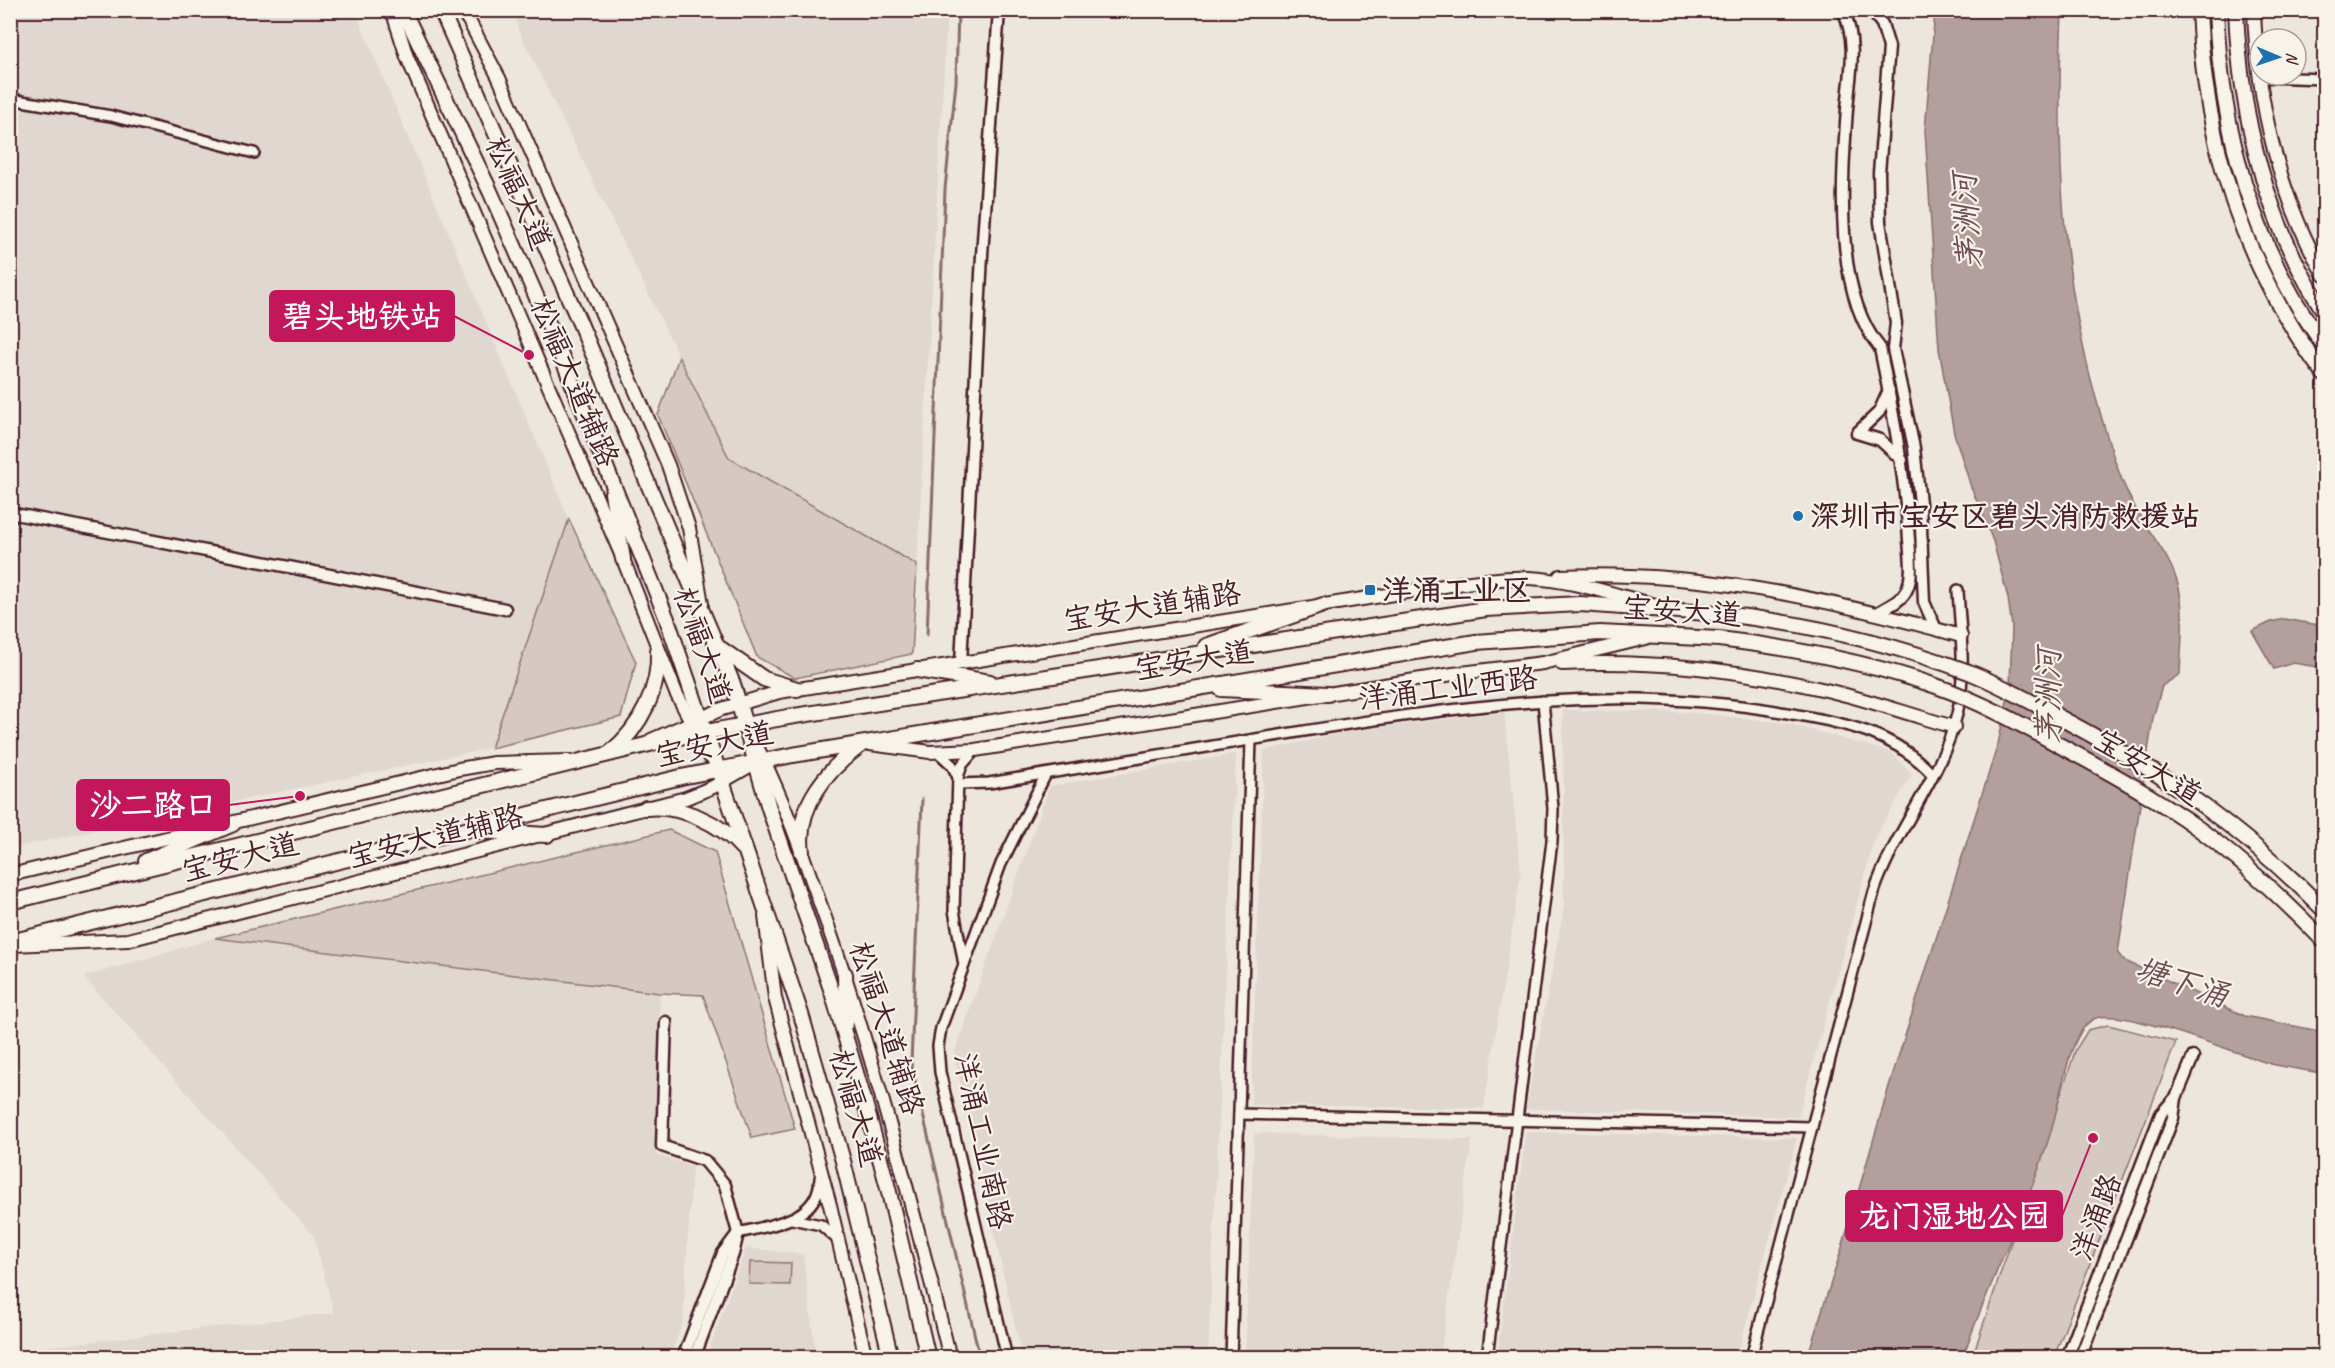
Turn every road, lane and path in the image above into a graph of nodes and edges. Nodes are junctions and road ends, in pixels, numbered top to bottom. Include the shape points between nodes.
1 (392, 10) edge
2 (402, 10) edge
3 (441, 10) edge
4 (461, 10) edge
5 (999, 10) edge
6 (1843, 10) edge
7 (1871, 10) edge
8 (2199, 10) edge
9 (2216, 10) edge
10 (2236, 10) edge
11 (2254, 10) edge
12 (2255, 27) edge
13 (2308, 78) edge
14 (2325, 78) edge
15 (2261, 87) edge
16 (10, 99) edge
17 (254, 153) dead end
18 (2325, 275) edge
19 (2325, 311) edge
20 (2325, 345) edge
21 (2325, 374) edge
22 (1889, 390) junction
23 (1902, 460) junction
24 (608, 468) junction
25 (10, 513) edge
26 (623, 559) junction
27 (1528, 578) junction
28 (1958, 590) dead end
29 (1323, 605) junction
30 (506, 609) dead end
31 (1687, 610) junction
32 (703, 611) junction
33 (1877, 613) junction
34 (1936, 629) junction
35 (1667, 635) junction
36 (1961, 636) junction
37 (718, 646) junction
38 (658, 651) junction
39 (1171, 658) junction
40 (961, 663) junction
41 (1525, 666) junction
42 (917, 670) junction
43 (1007, 683) junction
44 (797, 689) junction
45 (1180, 690) junction
46 (1328, 694) junction
47 (1542, 700) junction
48 (740, 703) junction
49 (746, 724) junction
50 (698, 726) junction
51 (1954, 728) junction
52 (1251, 740) junction
53 (863, 743) junction
54 (975, 750) junction
55 (938, 752) junction
56 (609, 754) junction
57 (578, 761) junction
58 (760, 761) junction
59 (1046, 774) junction
60 (1932, 774) junction
61 (720, 776) junction
62 (958, 781) junction
63 (646, 808) junction
64 (232, 825) junction
65 (461, 830) junction
66 (547, 835) junction
67 (745, 851) junction
68 (802, 852) junction
69 (10, 875) edge
70 (106, 878) junction
71 (10, 902) edge
72 (764, 906) junction
73 (2325, 910) edge
74 (2325, 940) edge
75 (10, 944) edge
76 (964, 965) junction
77 (845, 975) junction
78 (666, 1022) dead end
79 (848, 1046) junction
80 (2193, 1057) dead end
81 (2176, 1098) junction
82 (1239, 1114) junction
83 (1517, 1122) junction
84 (1812, 1127) junction
85 (820, 1170) junction
86 (792, 1219) junction
87 (738, 1233) junction
88 (838, 1240) junction
89 (683, 1358) edge
90 (694, 1358) edge
91 (866, 1358) edge
92 (891, 1358) edge
93 (928, 1358) edge
94 (950, 1358) edge
95 (1007, 1358) edge
96 (1231, 1358) edge
97 (1487, 1358) edge
98 (1751, 1358) edge
99 (2067, 1358) edge
100 (2080, 1358) edge

1 - 26 main road, 松福大道辅路 via 407,57
2 - 24 main road, 松福大道 via 490,191
3 - 32 main road, 松福大道
4 - 32 main road, 松福大道辅路 via 500,78 668,465 689,528
5 - 40 street
6 - 22 street via 1853,45 1843,158 1842,208 1848,268 1859,310 1880,348
7 - 34 street via 1882,24 1889,47 1880,173 1881,222 1896,323 1893,349 1914,448 1924,602
8 - 21 main road via 2203,75 2227,188 2271,294 2291,329
9 - 20 main road via 2226,110 2244,183 2286,286
10 - 19 main road via 2245,106 2263,177 2293,252
11 - 12 main road
13 - 14 street
15 - 18 main road via 2280,171
16 - 17 street via 111,116
22 - 23 street
22 - 23 street via 1879,412 1857,433 1880,440
23 - 33 street via 1910,570 1907,590
24 - 26 main road
24 - 50 main road, 松福大道 via 667,619
25 - 30 street
26 - 38 main road, 松福大道辅路
27 - 29 main road, 宝安大道辅路 via 1450,585
27 - 31 main road, 宝安大道辅路 via 1579,584
27 - 33 main road via 1683,578 1778,591
28 - 36 street
29 - 39 main road
29 - 40 main road, 宝安大道辅路
31 - 39 main road, 宝安大道 via 1580,604 1509,607
31 - 73 main road, 宝安大道, bridge via 1794,624 1873,643 1954,667 2009,690 2121,750 2193,796 2261,850
32 - 37 main road, 松福大道
33 - 34 main road
34 - 36 main road
35 - 41 main road
35 - 45 main road, 宝安大道 via 1574,634 1476,642
35 - 74 main road, 宝安大道, bridge via 1786,648 1873,667 1937,686 1991,708 2126,782 2190,823 2240,861
36 - 51 street via 1961,688
37 - 44 main road via 764,679
37 - 48 main road, 松福大道
38 - 50 main road, 松福大道辅路
38 - 56 main road via 650,699 632,730
39 - 43 main road, 宝安大道
40 - 42 main road, 宝安大道辅路
41 - 46 main road
41 - 51 main road via 1620,664 1731,673 1827,690
42 - 43 main road
42 - 44 main road, 宝安大道辅路
43 - 49 main road, 宝安大道
44 - 48 main road, 宝安大道辅路
45 - 46 main road
45 - 53 main road, 宝安大道
46 - 54 main road
47 - 52 street, 洋涌工业西路 via 1420,712
47 - 60 street, 洋涌工业西路 via 1680,699 1802,716 1888,739 1908,750
47 - 83 street via 1553,831
48 - 49 main road, 松福大道
48 - 50 main road, 宝安大道辅路
49 - 50 main road, 宝安大道
49 - 58 main road, 松福大道
50 - 56 main road, 宝安大道
50 - 61 main road, 松福大道
51 - 60 street
52 - 59 street, 洋涌工业西路
52 - 82 street
53 - 55 main road
53 - 58 main road, 宝安大道
53 - 68 main road via 832,770 811,798 804,820
54 - 55 main road
54 - 62 street via 962,765
55 - 62 street via 952,765
56 - 57 main road, 宝安大道
57 - 64 main road, 宝安大道辅路 via 494,763 459,769
57 - 70 main road, 宝安大道
58 - 61 main road, 宝安大道
58 - 68 main road, 松福大道辅路 via 785,804
58 - 79 main road, 松福大道 via 769,808
59 - 62 street, 洋涌工业西路 via 989,783
59 - 76 street, 洋涌工业南路 via 1001,864
60 - 84 street via 1883,864
61 - 63 main road, 宝安大道辅路 via 694,795
61 - 65 main road, 宝安大道
61 - 67 main road, 松福大道
62 - 76 street via 954,910
63 - 66 main road, 宝安大道辅路
63 - 67 main road via 666,808 695,816 721,830
64 - 69 main road, 宝安大道辅路
64 - 70 main road
65 - 66 main road
65 - 75 main road, 宝安大道
66 - 75 main road, 宝安大道辅路 via 128,940
67 - 72 main road, 松福大道
68 - 77 main road, 松福大道辅路
70 - 71 main road, 宝安大道
72 - 85 main road via 775,998
72 - 92 main road, 松福大道 via 824,1091
76 - 95 street, 洋涌工业南路 via 941,1028 939,1064
77 - 79 main road
77 - 94 main road, 松福大道辅路 via 901,1159
78 - 87 street via 662,1146 705,1161 725,1185
79 - 93 main road, 松福大道 via 888,1188
80 - 81 street, 洋涌路
81 - 99 street, 洋涌路 via 2161,1114
81 - 100 street, 洋涌路 via 2173,1118
82 - 83 street
82 - 96 street
83 - 84 street
83 - 97 street
84 - 98 street
85 - 86 street via 816,1199
85 - 88 main road
86 - 87 street
86 - 88 street via 821,1225
87 - 89 street via 723,1252
87 - 90 street
88 - 91 main road

